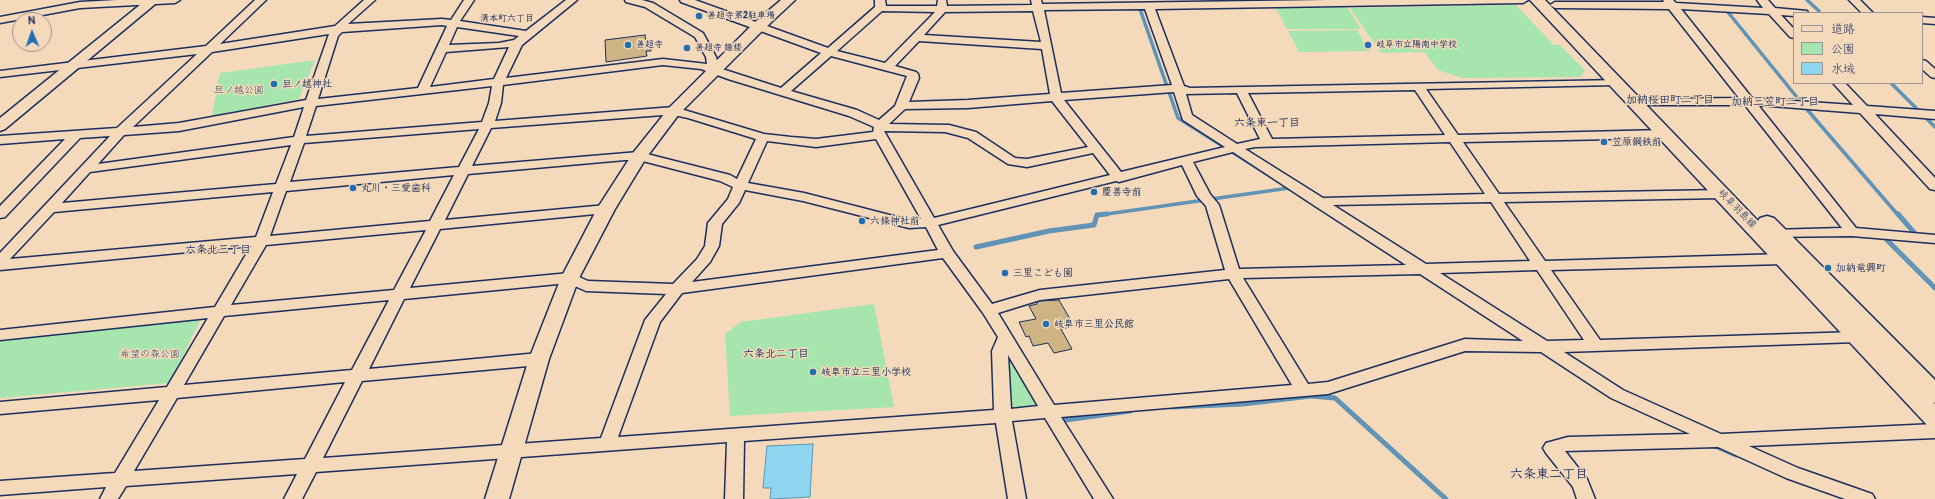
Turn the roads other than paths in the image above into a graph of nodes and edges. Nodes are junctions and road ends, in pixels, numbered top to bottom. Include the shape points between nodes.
1 (175, 0) edge
2 (261, 0) edge
3 (370, 0) edge
4 (469, 0) edge
5 (572, 0) edge
6 (630, 0) edge
7 (685, 0) edge
8 (789, 0) edge
9 (1523, 0) edge
10 (1762, 0) edge
11 (1854, 0) edge
12 (154, 1) edge
13 (1359, 1) edge
14 (1207, 2) edge
15 (1548, 2) edge
16 (1591, 2) edge
17 (1670, 2) edge
18 (80, 3) edge
19 (880, 4) edge
20 (1037, 4) edge
21 (942, 5) edge
22 (1149, 6) junction
23 (1772, 11) junction
24 (1793, 12) edge
25 (1867, 12) edge
26 (0, 20) edge
27 (1923, 20) edge
28 (1935, 21) edge
29 (454, 23) junction
30 (759, 26) junction
31 (337, 30) junction
32 (526, 34) junction
33 (1793, 34) edge
34 (916, 38) junction
35 (517, 43) junction
36 (1047, 46) junction
37 (208, 49) junction
38 (442, 49) junction
39 (829, 52) junction
40 (1923, 64) edge
41 (75, 65) junction
42 (888, 67) junction
43 (714, 71) junction
44 (0, 74) edge
45 (1935, 75) edge
46 (1616, 82) junction
47 (498, 83) junction
48 (1840, 84) edge
49 (1418, 86) junction
50 (1178, 88) junction
51 (1241, 90) junction
52 (422, 91) junction
53 (783, 92) junction
54 (1056, 98) junction
55 (1747, 101) junction
56 (1650, 103) junction
57 (311, 104) junction
58 (902, 106) junction
59 (1864, 110) junction
60 (674, 111) junction
61 (1935, 115) edge
62 (487, 125) junction
63 (0, 126) edge
64 (880, 130) junction
65 (120, 132) junction
66 (1665, 134) junction
67 (76, 135) junction
68 (763, 137) junction
69 (1454, 139) junction
70 (0, 140) edge
71 (299, 140) junction
72 (1268, 142) junction
73 (1096, 148) junction
74 (1237, 148) junction
75 (639, 156) junction
76 (1186, 160) junction
77 (86, 169) junction
78 (463, 170) junction
79 (1119, 178) junction
80 (739, 185) junction
81 (1935, 186) edge
82 (282, 187) junction
83 (1722, 194) junction
84 (1494, 198) junction
85 (1320, 203) junction
86 (52, 208) junction
87 (606, 209) junction
88 (0, 214) edge
89 (929, 223) junction
90 (434, 225) junction
91 (1852, 232) junction
92 (1771, 234) junction
93 (1935, 239) edge
94 (261, 241) junction
95 (947, 253) junction
96 (1783, 259) junction
97 (0, 262) edge
98 (0, 265) edge
99 (1541, 266) junction
100 (1425, 269) junction
101 (1233, 274) junction
102 (570, 278) junction
103 (677, 288) junction
104 (400, 294) junction
105 (989, 310) junction
106 (219, 311) junction
107 (0, 335) edge
108 (1857, 337) junction
109 (1005, 338) junction
110 (1595, 345) junction
111 (1546, 347) junction
112 (539, 359) junction
113 (356, 376) junction
114 (1303, 389) junction
115 (172, 392) junction
116 (1935, 394) edge
117 (0, 408) edge
118 (1049, 411) junction
119 (1003, 416) junction
120 (1935, 419) edge
121 (1935, 431) edge
122 (736, 436) junction
123 (1720, 439) junction
124 (607, 445) junction
125 (511, 452) junction
126 (309, 466) junction
127 (120, 480) junction
128 (0, 488) edge
129 (109, 499) edge
130 (293, 499) edge
131 (497, 499) edge
132 (734, 499) edge
133 (1017, 499) edge
134 (1104, 499) edge
135 (1586, 499) edge
136 (1866, 499) edge

1 - 12 street
2 - 37 street
3 - 31 street
4 - 29 street
5 - 32 street
6 - 43 street via 649,5 699,35 711,57
7 - 30 street
8 - 30 street
9 - 13 street
10 - 23 street
11 - 25 street
12 - 18 street
12 - 41 street
13 - 14 street
14 - 22 street
15 - 16 street
15 - 46 main road, 岐阜羽島線
15 - 56 main road, 岐阜羽島線
16 - 17 street
17 - 23 street
17 - 55 street
18 - 26 street
19 - 21 street
19 - 39 street
20 - 21 street
20 - 22 street
20 - 36 street
21 - 34 street
22 - 50 street
23 - 24 street
23 - 33 street
27 - 28 street
29 - 31 street via 351,27
29 - 32 street
29 - 38 street
30 - 39 street
30 - 43 street
31 - 37 street
31 - 57 street via 333,35
32 - 35 street
34 - 36 street
34 - 42 street
35 - 38 street
35 - 47 street
36 - 54 street
37 - 41 street
37 - 65 street
38 - 52 street
39 - 42 street
39 - 53 street
40 - 45 street
41 - 44 street
41 - 63 street
42 - 58 street via 912,74 913,78
43 - 47 street via 703,66 663,62
43 - 53 street
43 - 60 street
46 - 49 street
46 - 66 main road, 岐阜羽島線
47 - 52 street
47 - 62 street via 495,103
48 - 59 street
49 - 51 street
49 - 69 street
50 - 51 street via 1190,91
50 - 54 street
50 - 74 street via 1187,116
51 - 72 street
52 - 57 street
53 - 64 street via 853,113
54 - 58 street
54 - 73 street
55 - 56 street
55 - 59 street
55 - 91 street
56 - 92 main road, 岐阜羽島線
57 - 65 street via 297,104 179,127
57 - 71 street
58 - 64 street
59 - 61 street
59 - 81 street
60 - 62 street
60 - 68 street
60 - 75 street
62 - 71 street
62 - 78 street
64 - 68 street via 816,143
64 - 73 street via 945,128 972,135 1012,161 1027,163
64 - 89 street
65 - 67 street
65 - 77 street
66 - 69 street
66 - 83 main road, 岐阜羽島線
67 - 70 street
67 - 88 street
68 - 80 street
69 - 72 street
69 - 84 street
71 - 77 street
71 - 82 street
72 - 74 street
73 - 79 street
74 - 76 street
74 - 85 street
75 - 78 street
75 - 80 street via 725,178
75 - 87 street
76 - 79 street
76 - 101 street via 1204,196 1212,205
77 - 86 street
78 - 82 street
78 - 90 street
79 - 89 street
80 - 89 street via 804,197 909,224
80 - 103 street via 734,200 715,223 712,246 703,262
82 - 86 street
82 - 94 street
83 - 84 street
83 - 92 main road, 岐阜羽島線
84 - 85 street
84 - 99 street
85 - 100 street
86 - 97 street
87 - 90 street
87 - 102 street
89 - 95 street
90 - 94 street
90 - 104 street
91 - 92 street
91 - 93 street
92 - 96 main road, 岐阜羽島線
92 - 116 main road, 岐阜羽島線
94 - 98 street
94 - 106 street
95 - 103 street
95 - 105 street
96 - 99 street
96 - 108 main road, 岐阜羽島線
99 - 100 street
99 - 110 street
100 - 101 street
100 - 111 street
101 - 105 street via 1040,295
101 - 114 street
102 - 103 street via 586,286
102 - 104 street
102 - 112 street
103 - 124 street via 652,320
104 - 106 street
104 - 113 street
105 - 109 street
106 - 107 street
106 - 115 street
108 - 110 street
108 - 120 main road, 岐阜羽島線
109 - 118 street
109 - 119 street via 1000,350
110 - 111 street
111 - 114 street via 1465,345 1328,388
111 - 123 street via 1617,394
112 - 113 street
112 - 125 street
113 - 115 street
113 - 126 street
114 - 118 street
115 - 117 street
115 - 127 street
118 - 119 street
118 - 134 street
119 - 122 street
119 - 133 street
121 - 123 street
122 - 124 street
122 - 132 street
123 - 135 street via 1568,444 1552,448 1581,484
123 - 136 street via 1792,473
124 - 125 street
125 - 126 street
125 - 131 street
126 - 127 street
126 - 130 street
127 - 128 street
127 - 129 street

